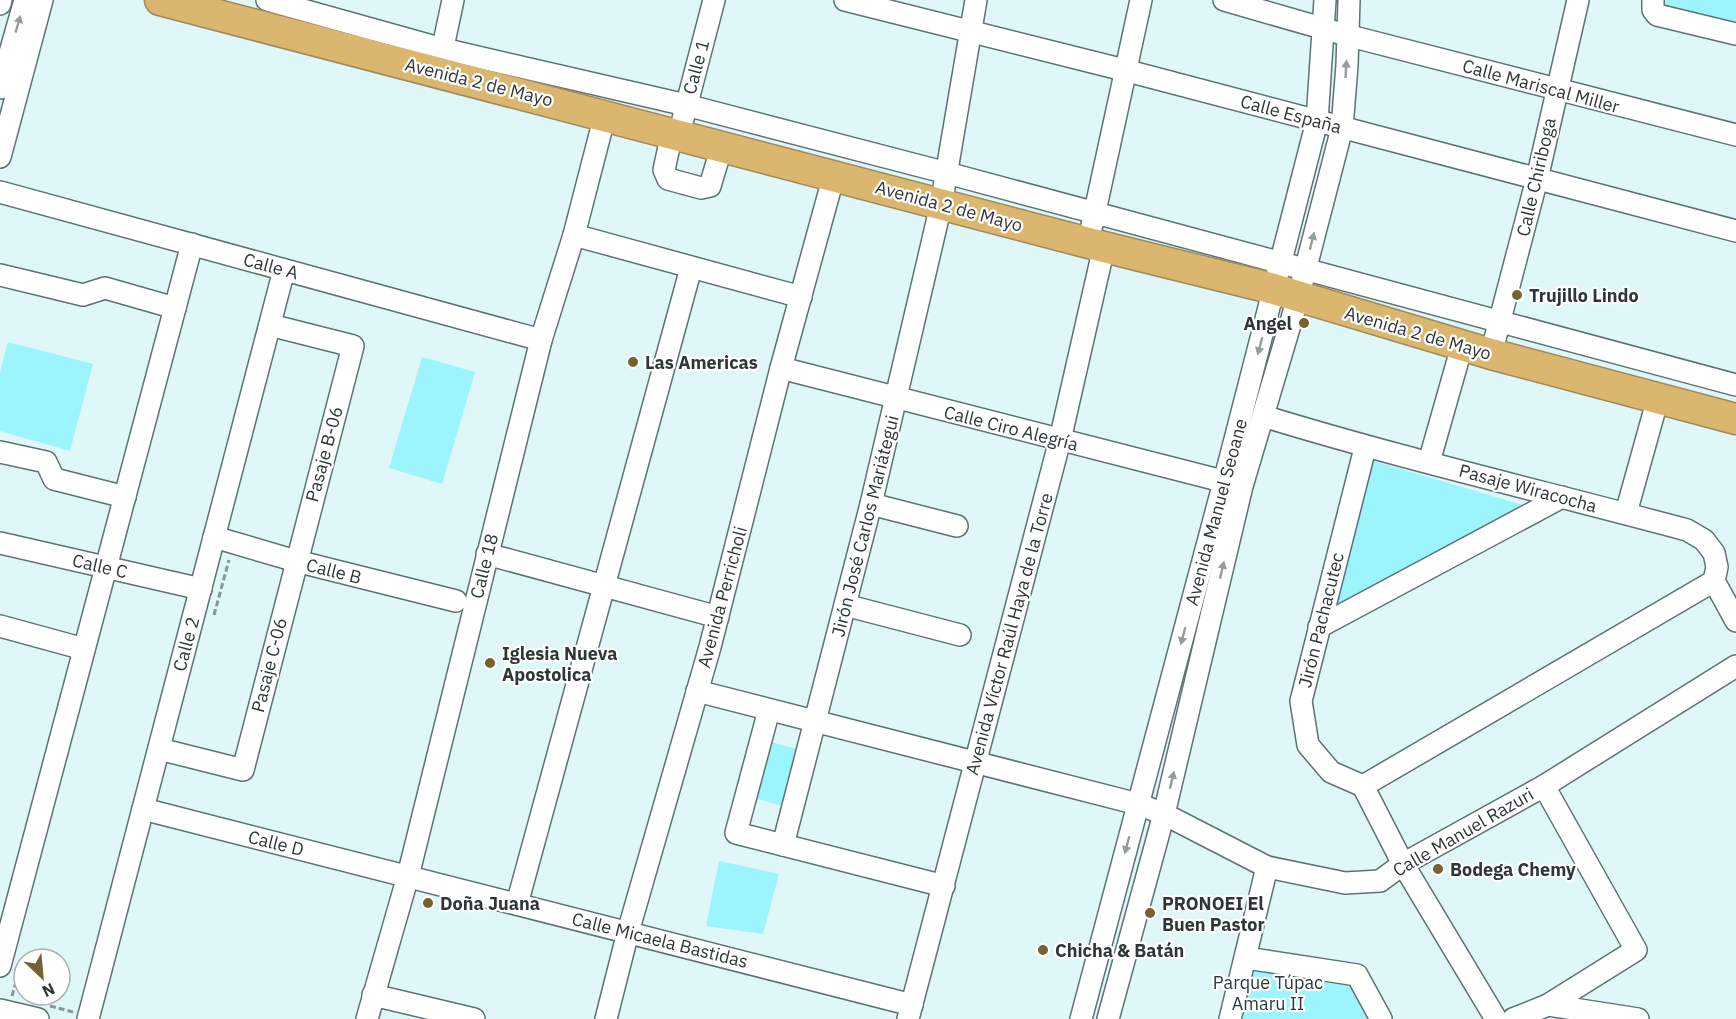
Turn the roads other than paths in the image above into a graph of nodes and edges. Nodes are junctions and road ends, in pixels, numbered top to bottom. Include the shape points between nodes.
1 (24, 0) edge
2 (42, 0) edge
3 (160, 0) edge
4 (267, 0) edge
5 (453, 0) edge
6 (714, 0) edge
7 (845, 0) edge
8 (976, 0) edge
9 (1141, 0) edge
10 (1224, 0) edge
11 (1325, 0) edge
12 (1349, 0) edge
13 (1578, 0) edge
14 (202, 5) edge
15 (1653, 5) edge
16 (1323, 28) junction
17 (970, 32) junction
18 (1736, 34) edge
19 (1346, 35) junction
20 (441, 60) junction
21 (1124, 70) junction
22 (0, 88) edge
23 (1556, 89) junction
24 (686, 105) junction
25 (605, 115) junction
26 (1317, 121) junction
27 (1341, 128) junction
28 (676, 134) junction
29 (1736, 135) edge
30 (722, 146) junction
31 (0, 157) edge
32 (946, 173) junction
33 (834, 175) junction
34 (1537, 179) junction
35 (0, 192) edge
36 (941, 205) junction
37 (1094, 213) junction
38 (1736, 231) edge
39 (574, 235) junction
40 (192, 244) junction
41 (1096, 245) junction
42 (691, 268) junction
43 (1305, 269) junction
44 (284, 270) junction
45 (0, 274) edge
46 (1284, 284) junction
47 (801, 297) junction
48 (175, 308) junction
49 (1500, 320) junction
50 (270, 325) junction
51 (541, 340) junction
52 (1461, 346) junction
53 (1491, 354) junction
54 (781, 368) junction
55 (1736, 385) edge
56 (896, 398) junction
57 (1658, 398) junction
58 (1263, 416) junction
59 (1736, 419) edge
60 (1060, 440) junction
61 (1365, 448) junction
62 (0, 452) edge
63 (1429, 462) junction
64 (1233, 484) junction
65 (125, 497) junction
66 (1562, 497) junction
67 (871, 504) junction
68 (1626, 513) junction
69 (957, 526) dead end
70 (214, 537) junction
71 (0, 543) edge
72 (487, 554) junction
73 (296, 561) junction
74 (106, 567) junction
75 (1714, 581) junction
76 (605, 586) junction
77 (201, 589) junction
78 (456, 601) dead end
79 (845, 605) junction
80 (718, 617) junction
81 (1736, 621) edge
82 (0, 626) edge
83 (1319, 627) junction
84 (960, 634) dead end
85 (84, 649) junction
86 (1736, 666) edge
87 (697, 691) junction
88 (769, 710) junction
89 (816, 721) junction
90 (159, 749) junction
91 (976, 762) junction
92 (1363, 786) junction
93 (1544, 786) junction
94 (1138, 804) junction
95 (143, 809) junction
96 (1164, 814) junction
97 (783, 845) junction
98 (1403, 864) junction
99 (1267, 867) junction
100 (408, 876) junction
101 (944, 885) junction
102 (517, 904) junction
103 (6, 920) edge
104 (628, 933) junction
105 (1246, 958) junction
106 (0, 966) edge
107 (373, 995) junction
108 (1548, 1005) junction
109 (0, 1010) edge
110 (910, 1012) edge
111 (38, 1019) edge
112 (88, 1019) edge
113 (367, 1019) edge
114 (474, 1019) edge
115 (606, 1019) edge
116 (1081, 1019) edge
117 (1108, 1019) edge
118 (1230, 1019) edge
119 (1381, 1019) edge
120 (1496, 1019) edge
121 (1513, 1019) edge
122 (1638, 1019) edge

22 -> 1 street
2 - 31 street
3 - 14 highway, Avenida 2 de Mayo
4 - 20 street
5 - 20 street
6 - 24 street, Calle 1
7 - 17 street, Calle España
8 - 17 street, Jirón José Carlos Mariátegui
9 - 21 street, Avenida Víctor Raúl Haya de la Torre
10 - 16 street, Calle Mariscal Miller
11 - 16 street, Avenida Manuel Seoane
12 - 19 street, Avenida Manuel Seoane
13 - 23 street, Calle Chiriboga
14 - 20 highway, Avenida 2 de Mayo
15 - 18 street via 1657,15
16 - 19 street, Calle Mariscal Miller
16 - 26 street, Avenida Manuel Seoane
17 - 21 street, Calle España
17 - 32 street, Jirón José Carlos Mariátegui
19 - 23 street, Calle Mariscal Miller
27 -> 19 street, Avenida Manuel Seoane
20 - 24 street
20 - 25 highway, Avenida 2 de Mayo
21 - 26 street, Calle España
21 - 37 street, Avenida Víctor Raúl Haya de la Torre
23 - 29 street, Calle Mariscal Miller
23 - 34 street, Calle Chiriboga
24 - 28 street, Calle 1
24 - 32 street
25 - 28 highway, Avenida 2 de Mayo
25 - 39 street, Calle 18
26 - 27 street, Calle España
26 - 46 street, Avenida Manuel Seoane
27 - 34 street, Calle España
43 -> 27 street, Avenida Manuel Seoane
28 - 30 highway, Avenida 2 de Mayo
28 - 30 street, Calle 1 via 664,170 668,179 701,188 710,186
30 - 33 highway, Avenida 2 de Mayo
32 - 36 street, Jirón José Carlos Mariátegui
32 - 37 street
33 - 36 highway, Avenida 2 de Mayo
33 - 47 street, Avenida Perricholi
34 - 38 street, Calle España
34 - 49 street, Calle Chiriboga
35 - 40 street, Calle A
36 - 41 highway, Avenida 2 de Mayo
36 - 56 street, Jirón José Carlos Mariátegui
37 - 41 street, Avenida Víctor Raúl Haya de la Torre
37 - 46 street
39 - 42 street
39 - 51 street, Calle 18
40 - 44 street, Calle A
40 - 48 street
41 - 46 highway, Avenida 2 de Mayo
41 - 60 street, Avenida Víctor Raúl Haya de la Torre
42 - 47 street
42 - 76 street
43 - 46 street, Avenida Manuel Seoane
43 - 46 street
43 - 49 street
44 - 50 street, Calle 2
44 - 51 street, Calle A
45 - 48 street via 83,295 105,288
46 - 52 highway, Avenida 2 de Mayo
46 - 58 street, Avenida Manuel Seoane
46 -> 64 street, Avenida Manuel Seoane
47 - 54 street, Avenida Perricholi
48 - 65 street
49 - 53 street, Calle Chiriboga
49 - 55 street
50 - 70 street, Calle 2
50 - 73 street, Pasaje B-06 via 353,346
51 - 72 street, Calle 18
52 - 53 highway, Avenida 2 de Mayo
52 - 63 street
53 - 57 highway, Avenida 2 de Mayo
54 - 56 street, Calle Ciro Alegría
54 - 80 street, Avenida Perricholi
56 - 60 street, Calle Ciro Alegría
56 - 67 street, Jirón José Carlos Mariátegui
57 - 59 highway, Avenida 2 de Mayo
57 - 68 street
58 - 61 street, Pasaje Wiracocha
58 - 64 street, Avenida Manuel Seoane
60 - 64 street, Calle Ciro Alegría
60 - 91 street, Avenida Víctor Raúl Haya de la Torre
61 - 63 street, Pasaje Wiracocha
61 - 83 street, Jirón Pachacutec
62 - 65 street via 46,462 54,479
63 - 66 street, Pasaje Wiracocha
64 -> 94 street, Avenida Manuel Seoane
96 -> 64 street, Avenida Manuel Seoane
65 - 74 street
66 - 68 street, Pasaje Wiracocha
66 - 83 street
67 - 69 street
67 - 79 street, Jirón José Carlos Mariátegui
68 - 75 street, Pasaje Wiracocha via 1687,530 1704,540 1714,553
70 - 73 street, Calle B
70 - 77 street, Calle 2
71 - 74 street, Calle C
72 - 76 street
72 - 100 street, Calle 18
73 - 78 street, Calle B
73 - 90 street, Pasaje C-06 via 243,770
74 - 77 street, Calle C
74 - 85 street
75 - 81 street, Pasaje Wiracocha
75 - 92 street
76 - 80 street
76 - 102 street
77 - 90 street, Calle 2
79 - 84 street
79 - 89 street, Jirón José Carlos Mariátegui
80 - 87 street, Avenida Perricholi
82 - 85 street
83 - 92 street, Jirón Pachacutec via 1301,701 1308,745 1331,772
85 - 103 street
86 - 93 street, Calle Manuel Razuri
87 - 88 street, Calle Manuel Razuri
87 - 104 street, Avenida Perricholi
88 - 89 street, Calle Manuel Razuri
88 - 97 street via 736,833
89 - 91 street, Calle Manuel Razuri
89 - 97 street, Jirón José Carlos Mariátegui
90 - 95 street, Calle 2
91 - 94 street, Calle Manuel Razuri
91 - 101 street, Avenida Víctor Raúl Haya de la Torre
92 - 98 street
93 - 98 street, Calle Manuel Razuri
93 - 108 street via 1636,950
94 - 96 street, Calle Manuel Razuri
94 -> 116 street, Avenida Manuel Seoane
95 - 100 street, Calle D
95 - 112 street, Calle 2
96 - 99 street, Calle Manuel Razuri
96 - 117 street, Avenida Manuel Seoane
97 - 101 street
98 - 99 street, Calle Manuel Razuri via 1380,881 1345,883
98 - 120 street
99 - 105 street
100 - 102 street, Calle Micaela Bastidas
100 - 107 street, Calle 18
101 - 110 street, Avenida Víctor Raúl Haya de la Torre
102 - 104 street, Calle Micaela Bastidas
103 - 106 street
104 - 110 street, Calle Micaela Bastidas
104 - 115 street, Avenida Perricholi
105 - 118 street
105 - 119 street via 1357,975
107 - 113 street, Calle 18
107 - 114 street
108 - 121 street
108 - 122 street
109 - 111 street

